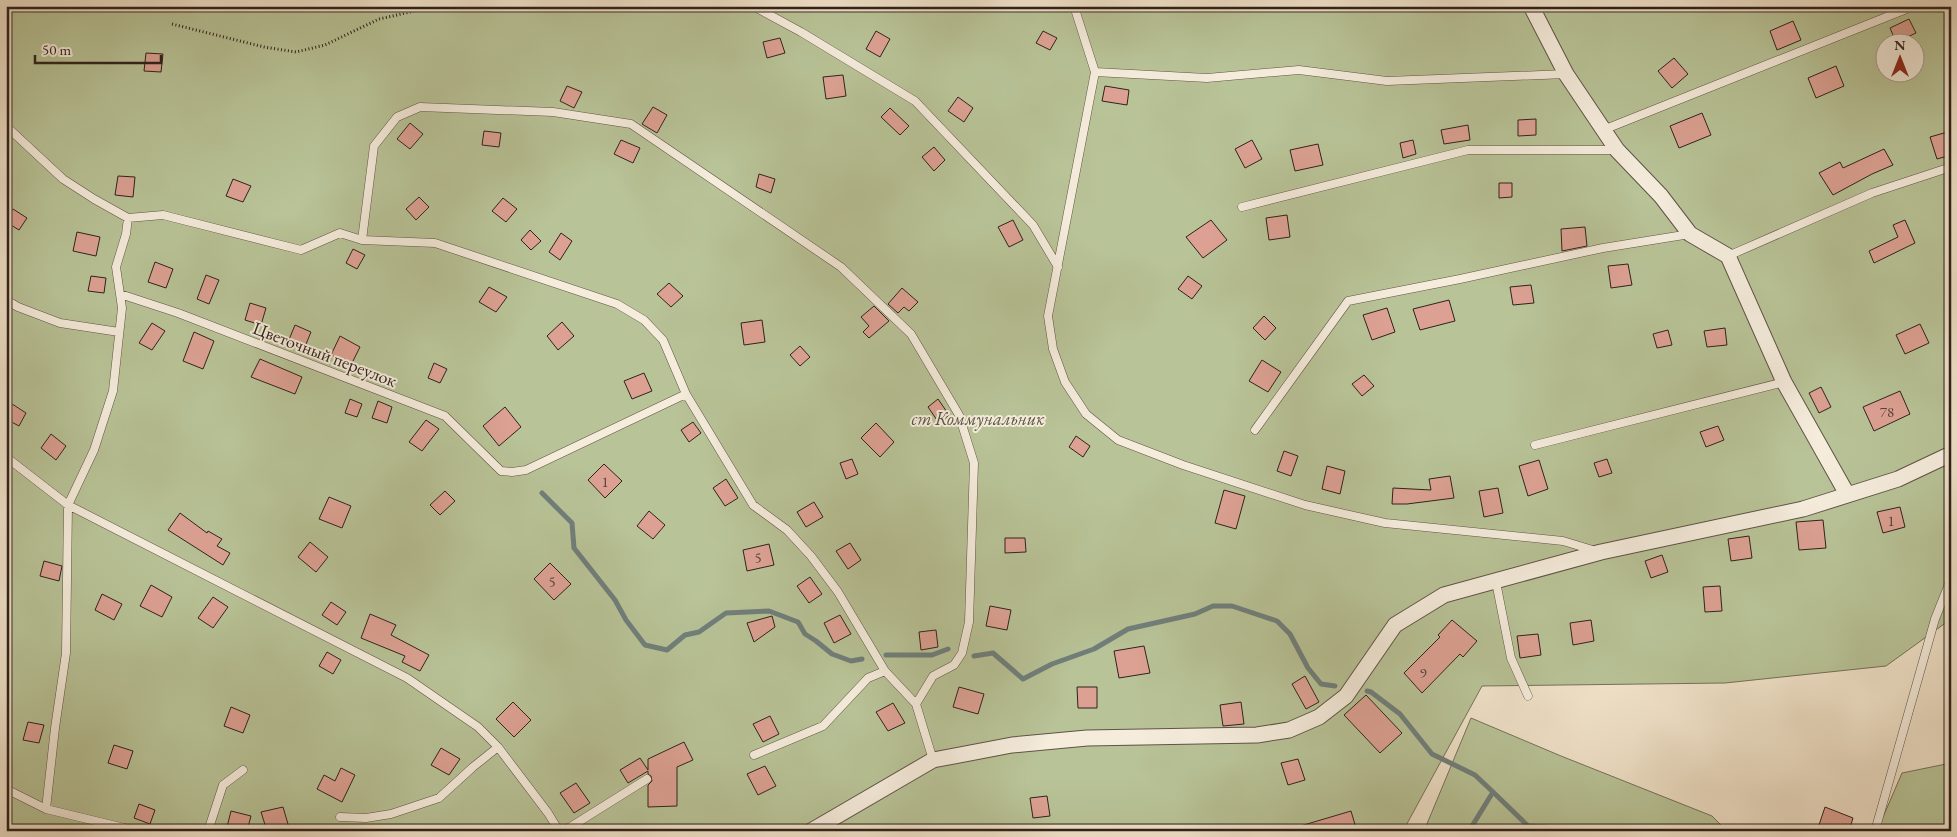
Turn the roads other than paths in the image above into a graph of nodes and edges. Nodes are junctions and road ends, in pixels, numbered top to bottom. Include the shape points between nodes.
1 (753, 6) edge
2 (1074, 6) edge
3 (1531, 6) edge
4 (1914, 6) edge
5 (1095, 72) junction
6 (1566, 74) junction
7 (6, 126) edge
8 (1603, 130) junction
9 (1616, 150) junction
10 (1951, 167) edge
11 (1242, 207) dead end
12 (128, 218) junction
13 (1690, 234) junction
14 (362, 240) junction
15 (1728, 256) junction
16 (1058, 267) junction
17 (120, 294) junction
18 (6, 300) edge
19 (119, 332) junction
20 (1784, 382) junction
21 (686, 394) junction
22 (1255, 430) dead end
23 (1535, 445) dead end
24 (1951, 454) edge
25 (6, 457) edge
26 (1847, 494) junction
27 (68, 505) junction
28 (1601, 552) junction
29 (1951, 579) edge
30 (1496, 582) junction
31 (885, 671) junction
32 (1528, 696) dead end
33 (916, 704) junction
34 (498, 747) junction
35 (754, 755) dead end
36 (933, 760) junction
37 (243, 770) dead end
38 (647, 779) dead end
39 (6, 789) edge
40 (46, 809) junction
41 (340, 817) dead end
42 (137, 831) edge
43 (208, 831) edge
44 (559, 831) edge
45 (564, 831) edge
46 (811, 831) edge
47 (1876, 831) edge

1 - 16 lane via 915,101 1032,225
2 - 5 lane
3 - 6 street
4 - 8 lane
5 - 6 lane via 1208,78 1300,70 1387,81
5 - 16 lane
6 - 8 street
7 - 12 lane via 64,179
8 - 9 street
9 - 11 lane via 1468,150
9 - 13 street via 1661,196
10 - 15 lane via 1872,194
12 - 14 lane via 163,215 301,250 340,233
12 - 17 lane via 116,267
13 - 15 street
13 - 22 lane via 1603,248 1348,301
14 - 21 lane via 435,242 617,304 644,320 663,340
14 - 33 lane via 374,146 397,117 420,107 553,112 631,124 841,267 912,334 959,415 974,463 969,622 962,653 954,665 933,676
15 - 20 street
16 - 28 lane via 1048,316 1053,349 1065,382 1086,414 1118,440 1182,465 1314,507 1386,523 1564,541
17 - 19 lane
17 - 21 lane, Цветочный переулок via 178,313 445,416 501,471 526,470
18 - 19 lane via 60,323
19 - 27 lane via 113,390 94,450
20 - 23 lane
20 - 26 street
21 - 31 lane via 753,505 787,530 811,556 838,592
24 - 26 street via 1898,479
25 - 27 lane
26 - 28 street via 1803,509
27 - 34 lane via 406,678 478,727
27 - 40 lane via 66,653
28 - 30 street
29 - 47 lane via 1935,619
30 - 32 lane via 1511,658
30 - 36 street via 1444,595 1395,626 1346,696 1319,717 1289,730 1256,735 1087,738 1012,745
31 - 33 lane
31 - 35 lane via 868,678 823,726
33 - 36 lane
34 - 41 lane via 439,798 391,814 366,818
34 - 44 lane
36 - 46 street
37 - 43 lane via 222,785
38 - 45 lane
39 - 40 lane
40 - 42 lane

